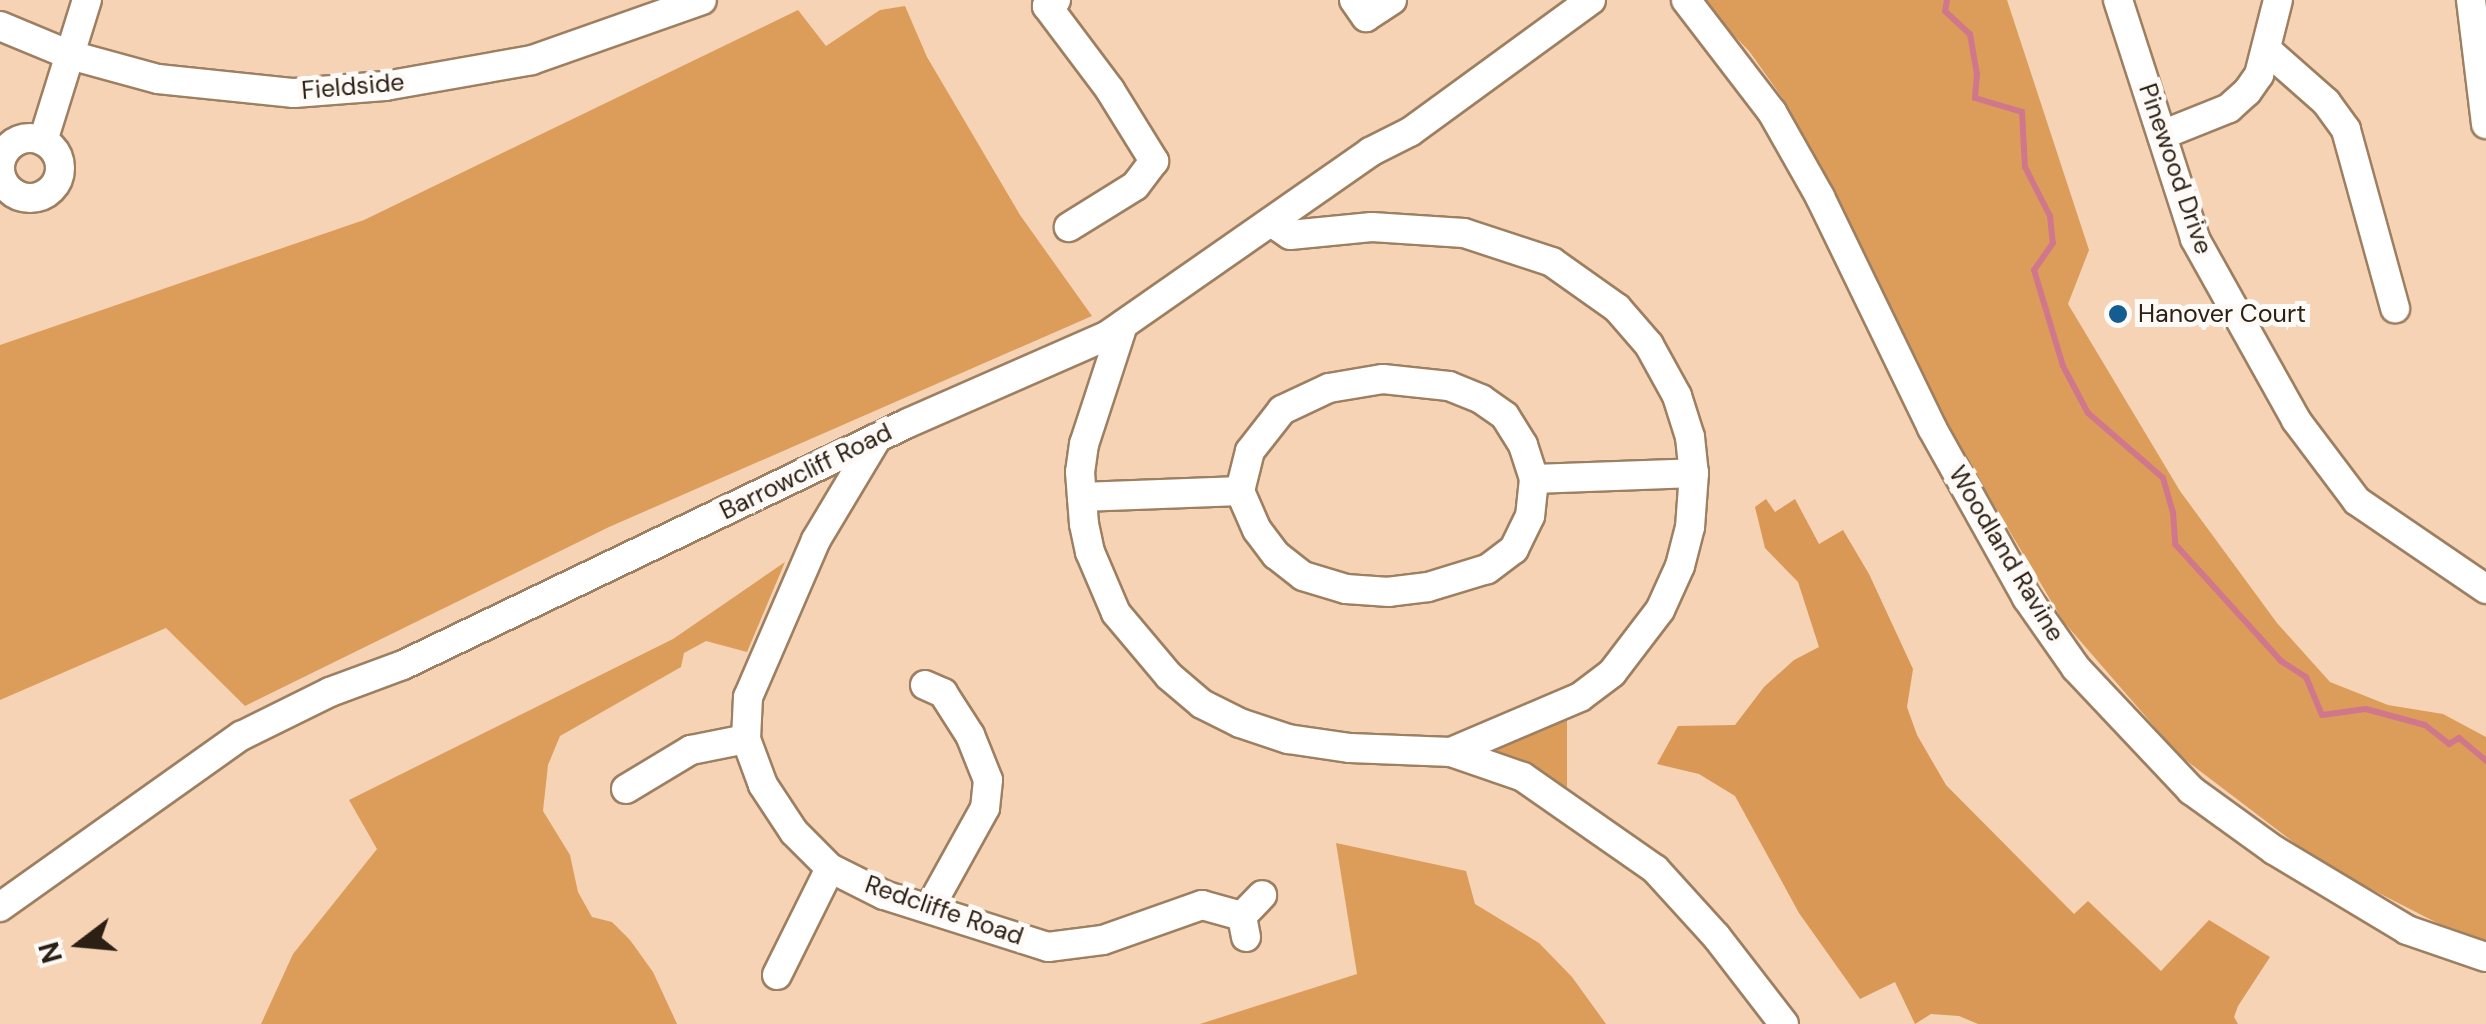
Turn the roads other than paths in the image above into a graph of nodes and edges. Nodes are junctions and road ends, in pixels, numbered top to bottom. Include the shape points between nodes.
1 (88, 0) edge
2 (702, 0) edge
3 (1354, 0) edge
4 (1392, 0) edge
5 (1591, 0) edge
6 (1686, 0) edge
7 (2118, 0) edge
8 (2278, 0) edge
9 (2471, 0) edge
10 (1052, 3) edge
11 (0, 26) edge
12 (2267, 50) junction
13 (70, 55) junction
14 (2486, 124) edge
15 (2162, 136) junction
16 (43, 141) dead end
17 (1271, 222) junction
18 (1069, 228) dead end
19 (2394, 308) dead end
20 (1122, 326) junction
21 (878, 437) junction
22 (1694, 473) junction
23 (1534, 479) junction
24 (1240, 491) junction
25 (1082, 498) junction
26 (2486, 589) edge
27 (924, 685) dead end
28 (746, 739) junction
29 (1450, 752) junction
30 (626, 790) dead end
31 (830, 868) junction
32 (1262, 896) dead end
33 (0, 907) edge
34 (929, 909) junction
35 (2486, 957) edge
36 (777, 975) dead end
37 (1784, 1024) edge

1 - 13 street
2 - 13 street, Fieldside via 532,60 385,86 294,93 158,79
3 - 4 street via 1366,16
5 - 17 street, Barrowcliff Road via 1410,132
6 - 35 street, Woodland Ravine via 1772,112 1932,428 2027,598 2076,668 2191,790 2274,850 2407,930
7 - 15 street, Pinewood Drive
8 - 12 street
9 - 14 street
10 - 18 street via 1154,161 1135,186
11 - 13 street, Fieldside
12 - 15 street via 2260,75 2229,108
12 - 19 street via 2326,102 2346,130
13 - 16 street
15 - 26 street, Pinewood Drive via 2195,239 2296,420 2356,500
17 - 20 street, Barrowcliff Road
17 - 22 street via 1290,236 1372,227 1464,233 1552,262 1617,308 1649,345 1677,396
20 - 21 street, Barrowcliff Road
20 - 25 street via 1084,444
21 - 28 street, Redcliffe Road via 816,540 748,696
21 - 33 street, Barrowcliff Road via 240,736
22 - 23 street
22 - 29 street via 1680,566 1660,610 1612,673 1580,696
23 - 24 street via 1504,416 1481,399 1448,386 1382,379 1329,388 1282,410 1250,451
23 - 24 street via 1530,516 1514,549 1460,579 1389,592 1303,576 1257,530
24 - 25 street
25 - 29 street via 1090,552 1116,613 1202,704 1288,739
27 - 34 street via 943,692 988,780 985,808
28 - 30 street via 692,750
28 - 31 street, Redcliffe Road via 763,785
29 - 37 street via 1523,778 1656,869
31 - 34 street, Redcliffe Road
31 - 36 street
32 - 34 street, Redcliffe Road via 1244,927 1202,905 1103,940 1048,947

